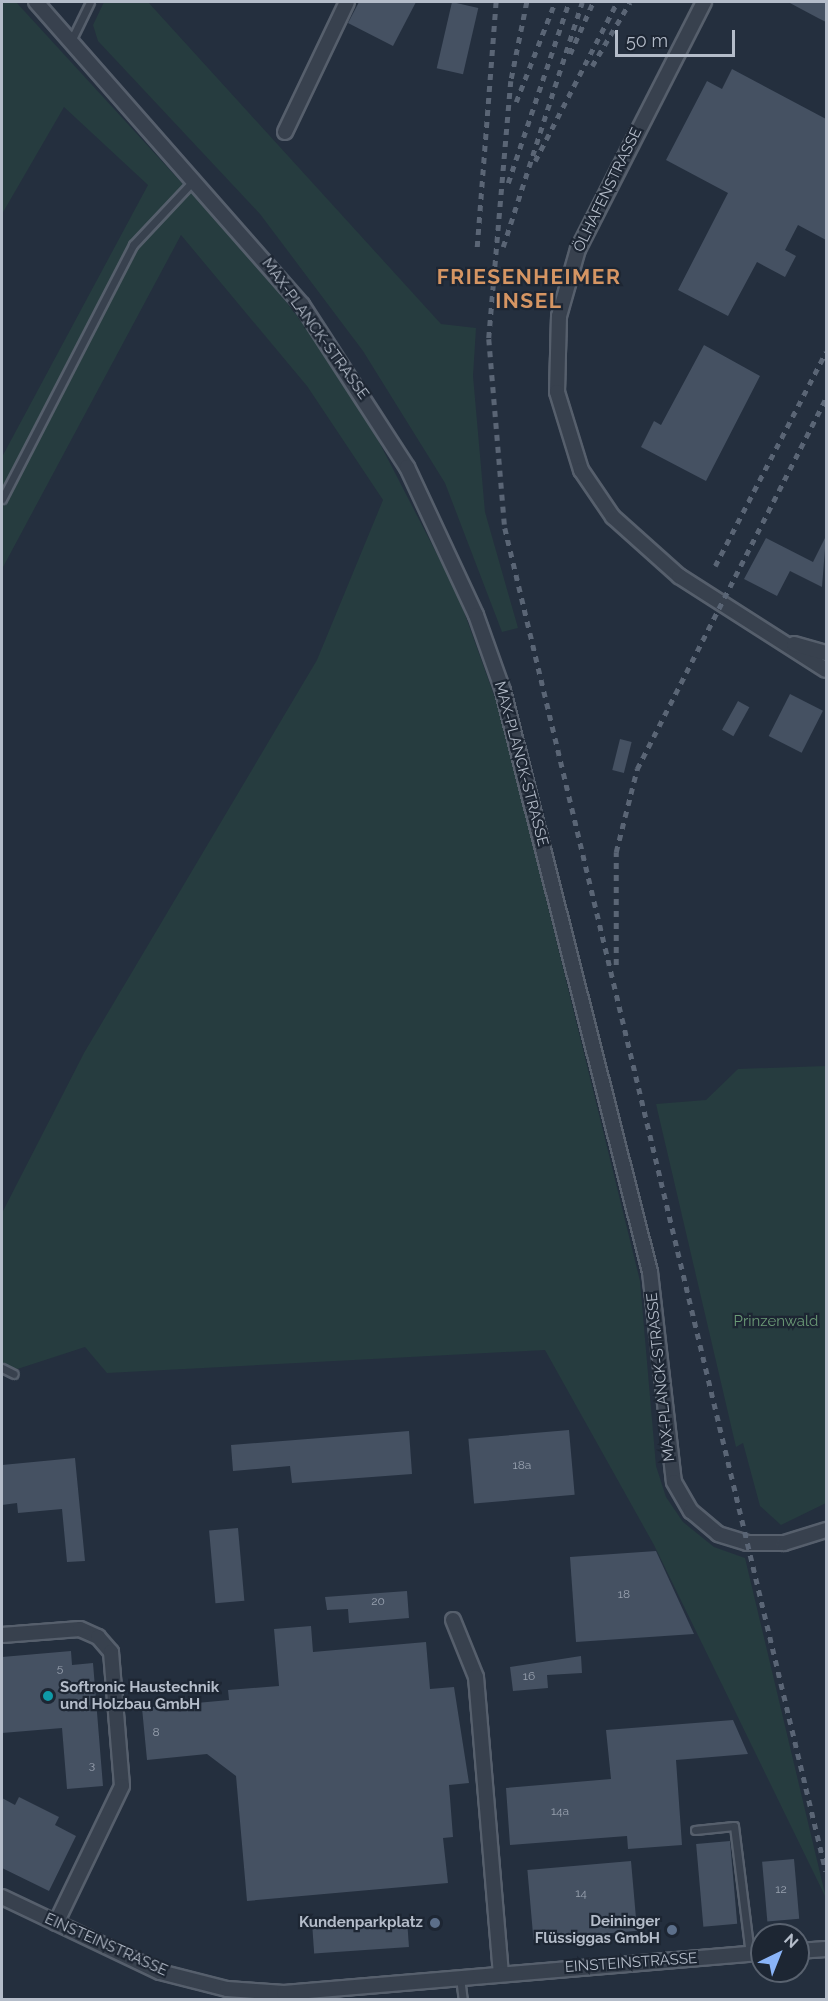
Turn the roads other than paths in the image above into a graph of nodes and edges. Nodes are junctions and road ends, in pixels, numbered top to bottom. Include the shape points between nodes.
1 (36, 2) edge
2 (90, 2) edge
3 (347, 2) edge
4 (704, 2) edge
5 (71, 41) junction
6 (285, 132) dead end
7 (194, 180) junction
8 (2, 499) edge
9 (792, 644) junction
10 (826, 653) edge
11 (826, 670) edge
12 (2, 1368) edge
13 (14, 1374) dead end
14 (826, 1530) edge
15 (453, 1620) dead end
16 (2, 1635) edge
17 (695, 1830) dead end
18 (2, 1897) edge
19 (56, 1923) junction
20 (751, 1923) edge
21 (826, 1949) edge
22 (810, 1950) edge
23 (750, 1954) edge
24 (501, 1973) junction
25 (460, 1977) junction
26 (463, 2000) edge

1 - 5 street, MAX-PLANCK-STRASSE
2 - 5 lane
3 - 6 street
4 - 9 street, ÖLHAFENSTRASSE via 578,249 559,316 557,392 581,470 613,517 679,576
5 - 7 street, MAX-PLANCK-STRASSE
7 - 8 lane via 133,245
7 - 14 street, MAX-PLANCK-STRASSE via 287,286 362,390 406,467 476,615 503,691 650,1272 674,1482 691,1511 718,1533 737,1540 784,1543
9 - 10 street, ÖLHAFENSTRASSE
9 - 11 street, ÖLHAFENSTRASSE
12 - 13 lane
15 - 24 street via 477,1677
16 - 19 street via 80,1629 98,1637 111,1652 122,1786
17 - 20 lane via 734,1826
18 - 19 street, EINSTEINSTRASSE
19 - 25 street, EINSTEINSTRASSE via 160,1972 227,1989 284,1993
21 - 22 street
23 - 24 street, EINSTEINSTRASSE
24 - 25 street, EINSTEINSTRASSE
25 - 26 lane

